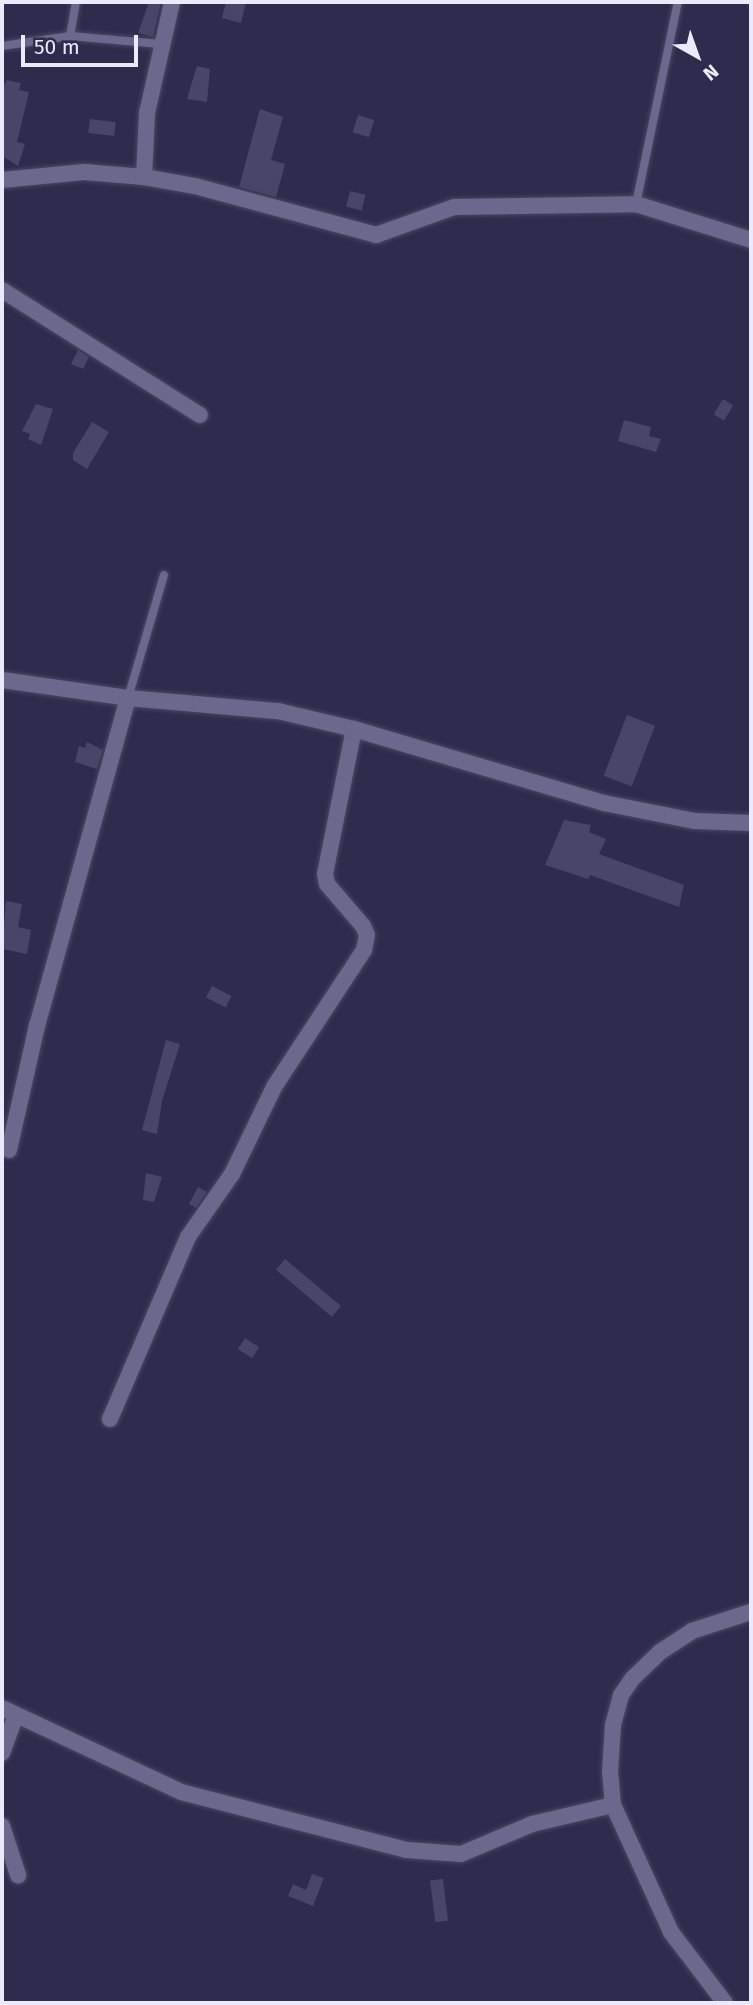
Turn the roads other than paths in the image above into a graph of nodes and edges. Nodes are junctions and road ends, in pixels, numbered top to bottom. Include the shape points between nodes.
1 (76, 2) edge
2 (172, 2) edge
3 (678, 2) edge
4 (69, 36) junction
5 (161, 44) junction
6 (2, 46) edge
7 (144, 177) junction
8 (2, 180) edge
9 (636, 204) junction
10 (751, 240) edge
11 (2, 290) edge
12 (200, 415) dead end
13 (164, 575) dead end
14 (2, 680) edge
15 (128, 698) junction
16 (354, 729) junction
17 (751, 823) edge
18 (9, 1150) dead end
19 (110, 1419) dead end
20 (751, 1612) edge
21 (9, 1711) edge
22 (2, 1754) edge
23 (613, 1805) junction
24 (2, 1826) edge
25 (18, 1875) dead end
26 (725, 2003) edge

1 - 4 lane
2 - 5 street
3 - 9 lane
4 - 5 lane
4 - 6 lane
5 - 7 street via 147,113
7 - 8 street via 84,172
7 - 9 street via 195,186 376,235 454,207
9 - 10 street
11 - 12 street
13 - 15 lane
14 - 15 street
15 - 16 street via 278,711
15 - 18 street via 37,1026
16 - 17 street via 604,803 695,821
16 - 19 street via 324,874 327,884 363,926 367,935 364,950 274,1087 232,1174 188,1237
20 - 23 street via 692,1631 660,1651 632,1679 621,1695 613,1725
21 - 22 street
21 - 23 street via 181,1792 407,1850 461,1854 532,1824
23 - 26 street via 671,1931
24 - 25 street

